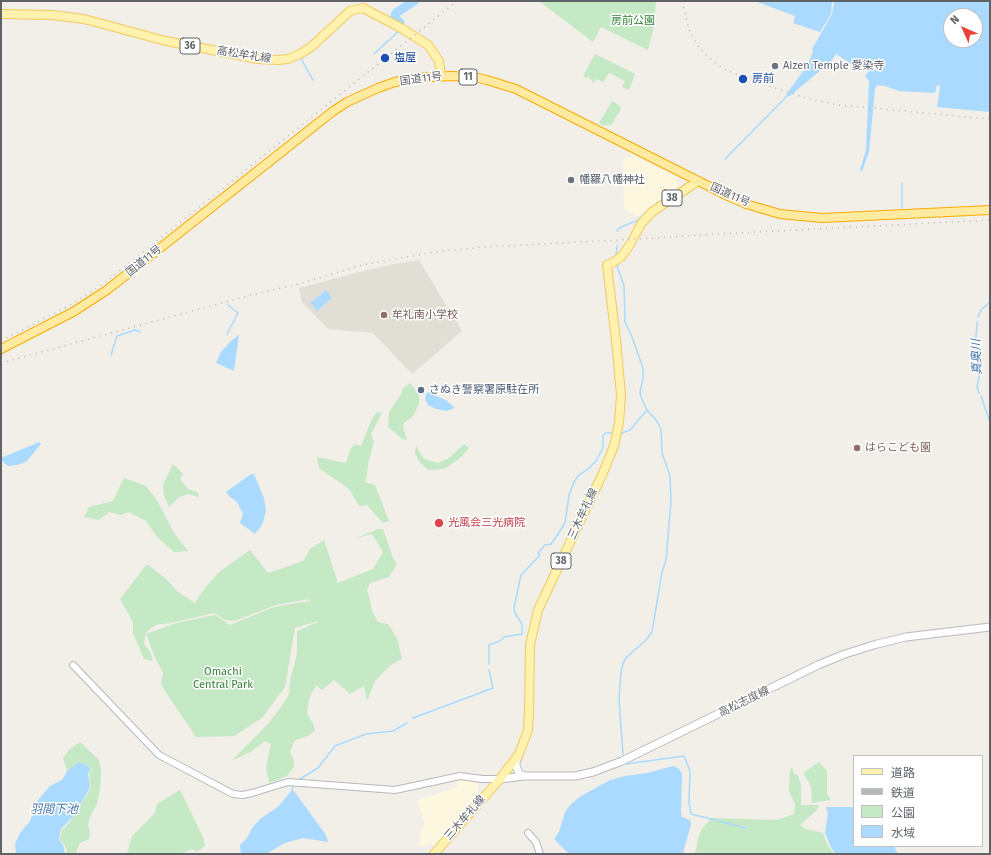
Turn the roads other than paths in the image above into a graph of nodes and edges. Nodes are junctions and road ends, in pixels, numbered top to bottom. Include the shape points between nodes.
1 (1, 14) edge
2 (440, 76) junction
3 (698, 181) junction
4 (990, 210) edge
5 (1, 349) edge
6 (990, 626) edge
7 (73, 665) dead end
8 (522, 746) junction
9 (524, 776) junction
10 (482, 779) junction
11 (500, 779) junction
12 (487, 792) junction
13 (528, 832) dead end
14 (434, 854) edge
15 (540, 854) edge

1 - 2 main road, 高松牟礼線 / 36 via 84,18 166,41 258,59 278,60 300,54 350,11 363,8 428,45 439,61
2 - 3 highway, 国道11号 / 11 via 481,78 516,89
2 - 5 highway, 国道11号 / 11 via 395,82 347,102 107,290 73,312
3 - 4 highway, 国道11号 / 11 via 756,207 809,218
3 - 8 main road, 三木牟礼線 / 38 via 652,212 641,224 622,256 607,265 621,395 616,435 609,460 545,592 534,625 530,645 529,722
6 - 9 main road, 高松志度線 via 906,637 859,649 818,665 612,765 575,776
7 - 10 street via 159,754 233,794 252,794 288,782 396,790 460,776
8 - 9 main road via 516,766 519,773
8 - 11 main road, 三木牟礼線 / 38 via 515,761
9 - 11 main road, 高松志度線
10 - 11 street
10 - 12 street
11 - 12 main road, 三木牟礼線 / 38
12 - 14 main road, 三木牟礼線 / 38
13 - 15 street via 536,842

